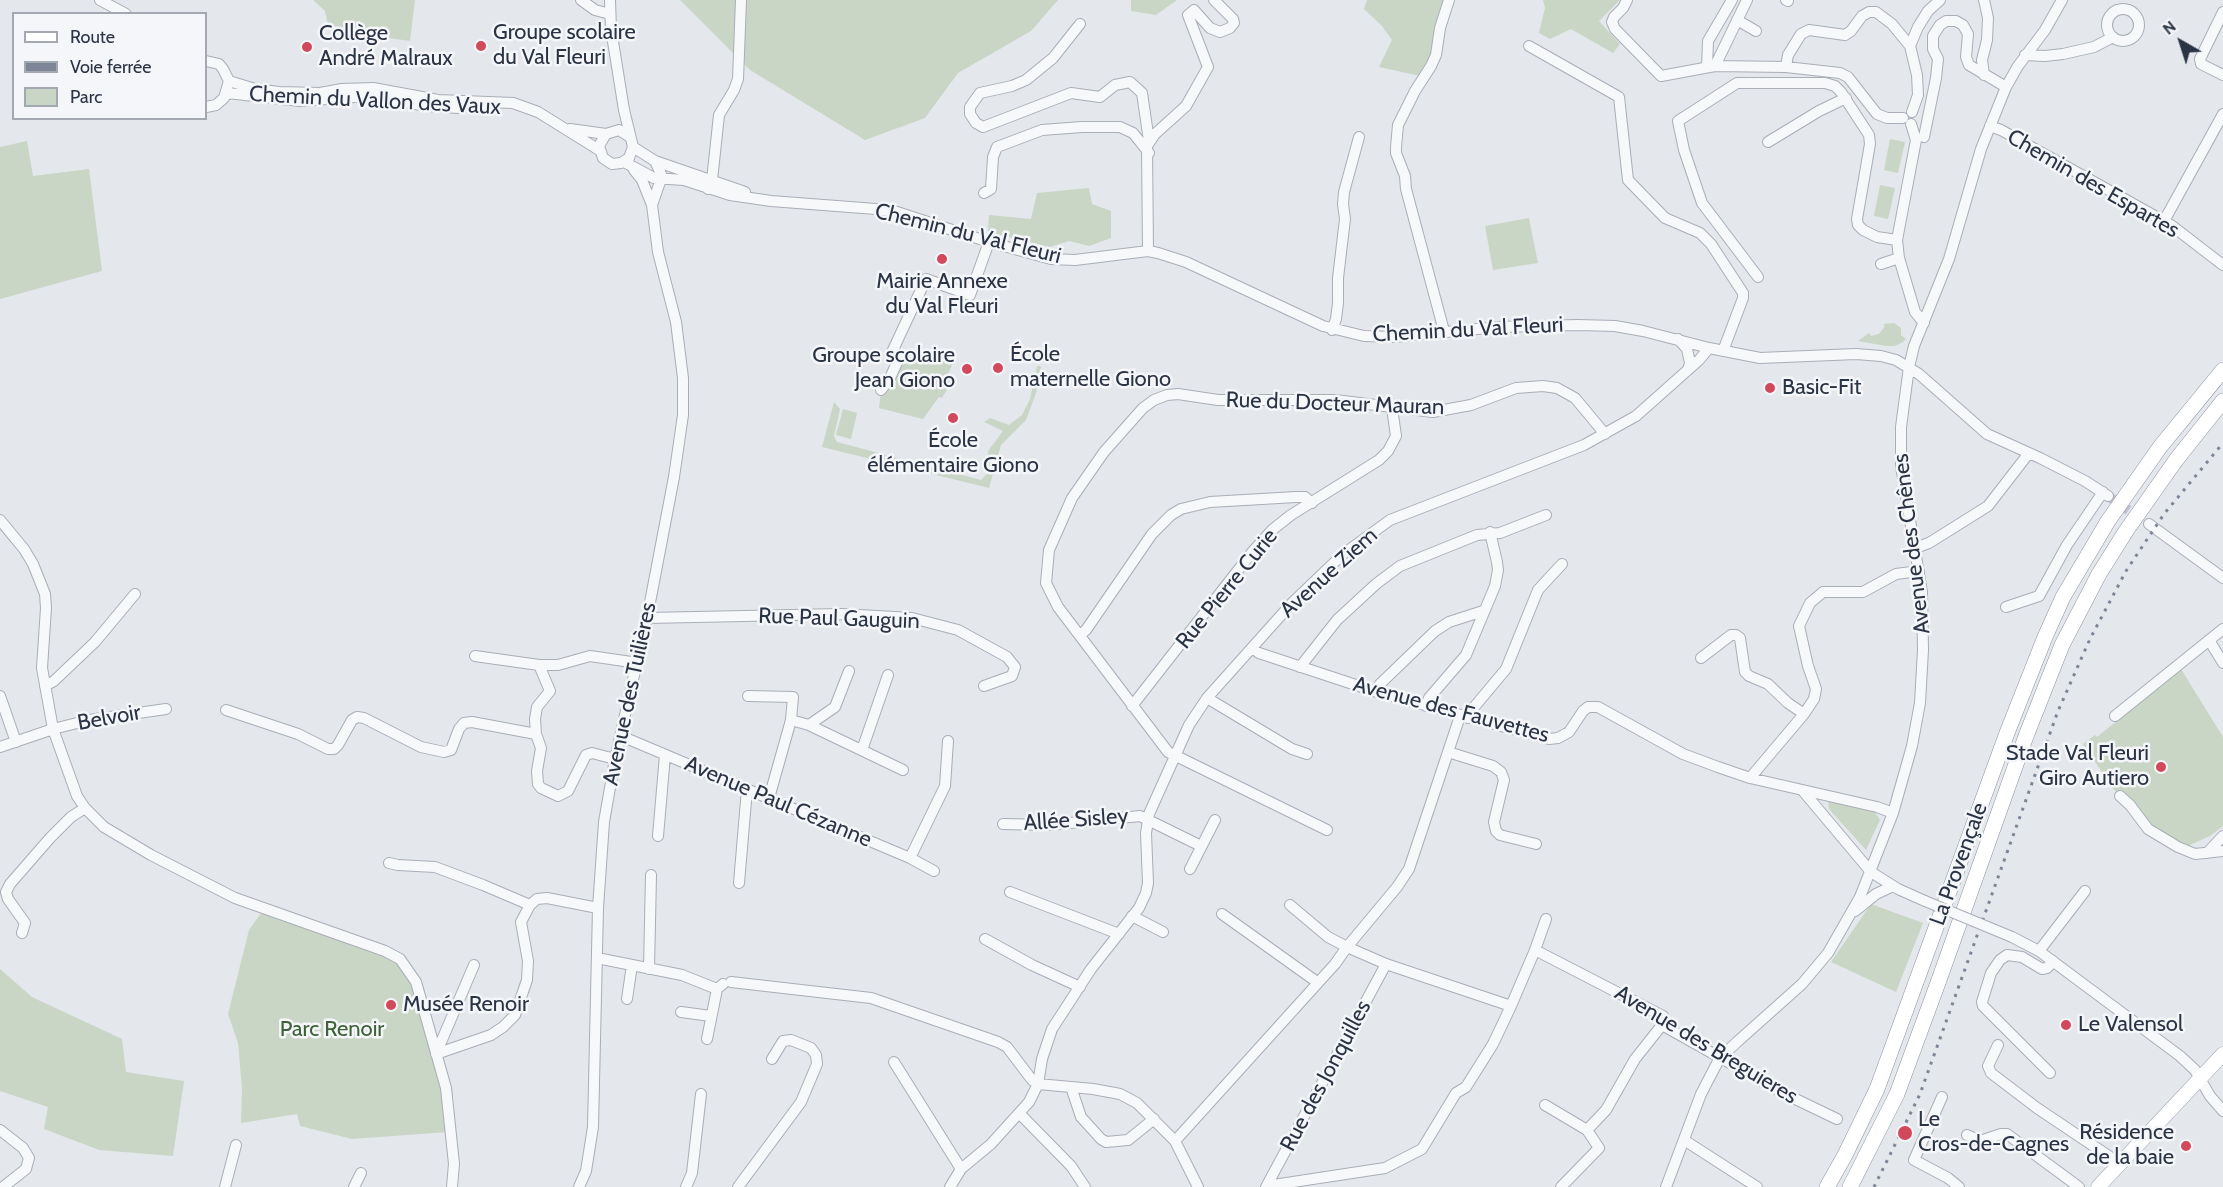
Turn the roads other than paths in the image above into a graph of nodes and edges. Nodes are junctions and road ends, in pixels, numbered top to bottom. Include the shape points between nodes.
1 (100, 0) edge
2 (581, 0) edge
3 (610, 0) edge
4 (741, 0) edge
5 (1214, 0) edge
6 (1449, 0) edge
7 (1627, 0) edge
8 (1732, 0) edge
9 (1747, 0) edge
10 (1940, 0) edge
11 (1984, 0) edge
12 (2062, 0) edge
13 (122, 12) edge
14 (2223, 12) edge
15 (610, 14) junction
16 (1737, 20) junction
17 (1080, 24) dead end
18 (1756, 32) dead end
19 (2113, 37) dead end
20 (1529, 46) dead end
21 (1910, 46) junction
22 (2025, 55) junction
23 (207, 61) edge
24 (1711, 66) junction
25 (1786, 67) junction
26 (1984, 75) junction
27 (2223, 75) edge
28 (229, 81) junction
29 (2006, 87) junction
30 (227, 93) junction
31 (1846, 98) junction
32 (207, 107) edge
33 (523, 107) junction
34 (624, 110) junction
35 (2223, 114) edge
36 (1909, 118) junction
37 (1990, 126) junction
38 (568, 129) junction
39 (610, 132) junction
40 (1359, 137) dead end
41 (1924, 137) dead end
42 (1149, 141) junction
43 (632, 142) junction
44 (1767, 142) dead end
45 (599, 150) junction
46 (1149, 153) junction
47 (655, 161) junction
48 (628, 165) junction
49 (661, 179) junction
50 (710, 184) junction
51 (984, 193) dead end
52 (652, 205) junction
53 (2164, 221) junction
54 (1897, 240) junction
55 (989, 242) junction
56 (1148, 251) junction
57 (1899, 258) junction
58 (1881, 264) dead end
59 (2223, 265) edge
60 (1758, 277) dead end
61 (1924, 323) junction
62 (1332, 330) junction
63 (1444, 331) junction
64 (1678, 339) junction
65 (1709, 348) junction
66 (1723, 351) junction
67 (1909, 367) junction
68 (1688, 370) junction
69 (2223, 370) edge
70 (881, 390) dead end
71 (2223, 401) edge
72 (1392, 408) junction
73 (1605, 434) junction
74 (2029, 453) junction
75 (1312, 503) junction
76 (1546, 515) dead end
77 (0, 520) edge
78 (2149, 525) tunnel mouth
79 (1490, 532) junction
80 (1915, 548) junction
81 (1562, 564) dead end
82 (1919, 571) junction
83 (2222, 576) edge
84 (135, 594) dead end
85 (2006, 607) dead end
86 (1483, 611) junction
87 (647, 618) junction
88 (2223, 629) edge
89 (1080, 635) junction
90 (2209, 640) junction
91 (1252, 648) junction
92 (475, 656) dead end
93 (1701, 658) dead end
94 (638, 663) junction
95 (2223, 663) edge
96 (539, 665) junction
97 (1300, 667) junction
98 (849, 671) dead end
99 (888, 675) dead end
100 (45, 686) junction
101 (984, 686) dead end
102 (1377, 692) junction
103 (0, 696) edge
104 (748, 696) dead end
105 (1207, 698) junction
106 (1132, 706) junction
107 (1426, 706) junction
108 (166, 709) dead end
109 (226, 710) dead end
110 (1804, 714) junction
111 (2115, 716) dead end
112 (1464, 717) junction
113 (791, 720) junction
114 (809, 725) junction
115 (53, 729) junction
116 (536, 734) junction
117 (621, 736) junction
118 (948, 741) dead end
119 (16, 742) junction
120 (0, 747) edge
121 (862, 750) junction
122 (1448, 752) junction
123 (1307, 754) dead end
124 (666, 755) junction
125 (1175, 755) junction
126 (615, 759) junction
127 (903, 770) dead end
128 (1750, 778) junction
129 (747, 789) junction
130 (1803, 791) junction
131 (2120, 796) dead end
132 (769, 798) junction
133 (85, 808) junction
134 (1893, 813) junction
135 (1148, 819) junction
136 (1215, 820) dead end
137 (1003, 824) dead end
138 (1327, 830) dead end
139 (658, 836) dead end
140 (2223, 836) edge
141 (1536, 844) dead end
142 (1201, 846) junction
143 (2223, 851) edge
144 (2207, 853) junction
145 (910, 858) junction
146 (389, 863) dead end
147 (1190, 869) dead end
148 (934, 871) dead end
149 (1871, 872) junction
150 (651, 875) dead end
151 (739, 883) dead end
152 (1893, 886) junction
153 (2085, 891) dead end
154 (1010, 892) dead end
155 (530, 905) junction
156 (1290, 905) dead end
157 (598, 908) junction
158 (1853, 913) junction
159 (1222, 914) dead end
160 (1132, 916) junction
161 (1546, 919) dead end
162 (1164, 932) dead end
163 (22, 933) dead end
164 (1119, 934) junction
165 (985, 939) dead end
166 (1347, 947) junction
167 (1535, 950) junction
168 (2039, 951) junction
169 (597, 958) junction
170 (2053, 961) junction
171 (474, 964) dead end
172 (1386, 964) junction
173 (632, 965) junction
174 (649, 969) junction
175 (1317, 982) junction
176 (724, 985) junction
177 (1080, 987) junction
178 (627, 999) dead end
179 (1511, 1006) junction
180 (681, 1012) dead end
181 (711, 1016) junction
182 (1662, 1025) junction
183 (707, 1040) dead end
184 (1998, 1045) dead end
185 (436, 1054) junction
186 (2223, 1054) edge
187 (1720, 1058) junction
188 (772, 1059) dead end
189 (894, 1062) dead end
190 (2050, 1073) dead end
191 (2201, 1079) junction
192 (1038, 1084) junction
193 (1071, 1087) junction
194 (701, 1094) dead end
195 (1942, 1097) dead end
196 (1545, 1105) dead end
197 (2223, 1111) edge
198 (1020, 1114) junction
199 (1154, 1119) junction
200 (1837, 1119) dead end
201 (0, 1130) edge
202 (1587, 1130) junction
203 (1968, 1135) dead end
204 (1684, 1140) junction
205 (1175, 1141) junction
206 (236, 1145) dead end
207 (2119, 1163) junction
208 (961, 1169) junction
209 (361, 1173) dead end
210 (1266, 1186) edge
211 (3, 1187) edge
212 (225, 1187) edge
213 (354, 1187) edge
214 (452, 1187) edge
215 (579, 1187) edge
216 (686, 1187) edge
217 (738, 1187) edge
218 (950, 1187) edge
219 (1085, 1187) edge
220 (1198, 1187) edge
221 (1561, 1187) edge
222 (1666, 1187) edge
223 (1757, 1187) edge
224 (1827, 1187) edge
225 (1850, 1187) edge
226 (1959, 1187) edge
227 (2079, 1187) edge
228 (2098, 1187) edge

1 - 13 street
2 - 15 street
3 - 15 street
4 - 50 street via 738,79 719,115
5 - 42 street via 1234,23 1220,32 1194,10 1188,15 1208,67 1185,106
6 - 63 street via 1436,55 1398,125 1396,147
7 - 24 street via 1612,22 1657,72 1665,76
8 - 24 street via 1708,41
9 - 16 street
10 - 21 street via 1928,11
11 - 26 street via 1988,18 1982,60
12 - 22 street, Avenue des Chênes
14 - 27 street via 2200,59 2201,64
15 - 34 street
16 - 18 street
16 - 24 street
17 - 42 street via 1053,58 1026,80 980,93 970,107 970,114 983,127 1071,93 1100,97 1115,85 1130,82 1142,93
19 - 22 street via 2063,54
20 - 66 street via 1619,97 1628,180 1665,218 1700,233 1743,292
21 - 25 street via 1892,24 1876,12 1869,12 1845,35 1809,30 1801,34 1788,55
21 - 36 street via 1918,95
22 - 29 street, Avenue des Chênes
23 - 28 street via 219,64
24 - 25 street
25 - 36 street via 1840,73 1848,77 1877,114
26 - 29 street
26 - 41 street via 1969,65 1968,34 1963,25 1956,21 1940,25 1933,36 1938,59
28 - 30 street
28 - 33 street, Chemin du Vallon des Vaux via 279,92 373,88 438,100 498,101
29 - 37 street, Avenue des Chênes
30 - 32 street via 221,102
30 - 33 street, Chemin du Vallon des Vaux via 310,102 369,96 442,108
31 - 44 street
31 - 54 street via 1869,135 1858,225 1877,237
31 - 60 street via 1826,83 1737,83 1678,121 1702,203
33 - 38 street, Chemin du Vallon des Vaux
34 - 39 street via 622,119
34 - 43 street
35 - 53 street
36 - 54 street via 1916,140
37 - 53 street, Chemin des Espartes
37 - 61 street, Avenue des Chênes via 1949,259
38 - 39 street, Chemin du Vallon des Vaux
38 - 45 street, Chemin du Vallon des Vaux
39 - 43 street via 624,132
39 - 45 street via 601,139
40 - 62 street via 1344,192 1338,303
42 - 46 street
43 - 47 street, Chemin du Val Fleuri
43 - 48 street
45 - 48 street via 610,163
46 - 51 street via 1133,133 1120,127 1042,130 997,147 991,189
46 - 56 street
47 - 49 street
47 - 50 street, Chemin du Val Fleuri
48 - 49 street, Chemin du Val Fleuri
48 - 52 street, Avenue des Tuilières via 642,180
49 - 50 street, Chemin du Val Fleuri
49 - 52 street, Avenue des Tuilières
50 - 55 street, Chemin du Val Fleuri via 771,201 897,212
52 - 87 street, Avenue des Tuilières via 658,252 676,322 683,396 674,477
53 - 59 street, Chemin des Espartes
54 - 57 street
55 - 56 street, Chemin du Val Fleuri via 1060,260
55 - 70 street via 969,295 926,279 893,350 900,356
56 - 62 street, Chemin du Val Fleuri via 1186,262
57 - 58 street
57 - 61 street via 1915,312
61 - 67 street, Avenue des Chênes
62 - 63 street, Chemin du Val Fleuri via 1382,337
63 - 64 street, Chemin du Val Fleuri via 1615,326
64 - 65 street, Chemin du Val Fleuri
64 - 68 street via 1687,349
65 - 66 street, Chemin du Val Fleuri
65 - 68 street, Avenue Ziem
66 - 67 street, Chemin du Val Fleuri via 1760,358 1870,354
67 - 74 street, Chemin du Val Fleuri via 1980,430
67 - 80 street, Avenue des Chênes via 1901,426 1901,466
68 - 73 street, Avenue Ziem via 1636,416
69 - 224 highway, La Provençale via 2127,493 2059,607 2007,733 1877,1089
71 - 225 highway, La Provençale via 2150,496 2099,574 2058,654 1897,1094
72 - 73 street, Rue du Docteur Mauran via 1452,410 1516,388 1543,386 1557,388 1575,398
72 - 75 street, Rue Pierre Curie via 1396,436 1388,452
72 - 89 street, Rue du Docteur Mauran via 1335,400 1218,400 1178,394 1154,400 1143,408 1104,452 1072,498 1048,550 1046,583 1058,607
73 - 91 street, Avenue Ziem via 1383,525 1342,555
74 - 80 street via 1988,506
74 - 85 street, Chemin du Val Fleuri via 2106,494 2067,545 2039,596
75 - 89 street via 1296,496 1210,502 1181,509 1152,534
75 - 106 street, Rue Pierre Curie via 1264,539
76 - 79 street via 1500,533
77 - 100 street via 29,556 45,594
78 - 83 street
79 - 86 street via 1498,570
79 - 97 street via 1395,569 1337,621
80 - 82 street, Avenue des Chênes
81 - 112 street via 1538,590 1506,669
82 - 110 street via 1896,574 1863,592 1823,592 1810,603 1800,626 1816,689
82 - 134 street, Avenue des Chênes via 1924,631 1920,703
84 - 100 street via 95,642
86 - 102 street via 1449,622 1435,632 1380,684
86 - 107 street via 1466,655
87 - 94 street, Avenue des Tuilières
87 - 101 street, Rue Paul Gauguin via 841,614 912,618 958,630 1007,657 1015,667 1012,676
88 - 90 street
89 - 106 street, Rue du Docteur Mauran
90 - 95 street
90 - 111 street
91 - 97 street, Avenue des Fauvettes
91 - 105 street, Avenue Ziem
92 - 96 street
93 - 110 street via 1731,635 1737,635 1745,672 1768,684
94 - 96 street via 590,656 558,665
94 - 117 street, Avenue des Tuilières
96 - 116 street via 550,691 537,707
97 - 102 street, Avenue des Fauvettes
98 - 114 street via 835,707
99 - 121 street
100 - 115 street
102 - 107 street, Avenue des Fauvettes
103 - 119 street
104 - 113 street via 792,697
105 - 123 street via 1292,750
105 - 125 street, Avenue Ziem
106 - 125 street, Rue du Docteur Mauran via 1162,746
107 - 112 street, Avenue des Fauvettes
108 - 115 street, Belvoir
109 - 116 street via 298,734 328,749 338,745 357,717 421,747 444,752 451,750 464,723
110 - 128 street
112 - 122 street
112 - 128 street, Avenue des Fauvettes via 1553,739 1569,732 1583,711 1594,705 1683,754
113 - 114 street
113 - 132 street
114 - 121 street
115 - 119 street, Belvoir
115 - 133 street
116 - 126 street via 542,748 538,784 558,796 568,791 586,755
117 - 124 street, Avenue Paul Cézanne
117 - 126 street, Avenue des Tuilières
118 - 145 street via 945,786
119 - 120 street, Belvoir
121 - 127 street
122 - 141 street via 1501,772 1504,780 1494,822 1496,831
122 - 166 street via 1409,869
124 - 129 street, Avenue Paul Cézanne
124 - 139 street
125 - 135 street, Avenue Ziem
125 - 138 street, Rue du Docteur Mauran
126 - 157 street, Avenue des Tuilières via 602,843
128 - 130 street, Avenue des Fauvettes
129 - 132 street, Avenue Paul Cézanne
129 - 151 street
130 - 134 street, Avenue des Fauvettes
130 - 149 street
131 - 144 street via 2148,830 2188,851
132 - 145 street, Avenue Paul Cézanne
133 - 163 street via 50,838 10,884 6,892 25,923
133 - 185 street via 104,827 235,898 393,954 416,982
134 - 149 street, Avenue des Chênes
135 - 137 street, Allée Sisley via 1140,816 1050,825
135 - 142 street
135 - 160 street, Avenue Ziem via 1148,884
136 - 142 street
140 - 144 street
142 - 147 street
143 - 144 street
145 - 148 street, Avenue Paul Cézanne
146 - 155 street via 435,867
149 - 152 street
149 - 158 street, Avenue des Chênes
150 - 174 street
152 - 158 street
152 - 168 street, bridge
153 - 168 street
154 - 164 street
155 - 157 street via 547,898
155 - 185 street via 520,922 528,961 527,980 515,1015 491,1035
156 - 166 street via 1328,937
157 - 169 street, Avenue des Tuilières
158 - 187 street, Avenue des Chênes via 1811,974
159 - 175 street
160 - 162 street
160 - 164 street, Avenue Ziem
161 - 167 street
164 - 177 street, Avenue Ziem
165 - 177 street
166 - 172 street
166 - 175 street
167 - 179 street
167 - 182 street, Avenue des Breguieres via 1663,1016
168 - 170 street
169 - 173 street
169 - 215 street, Avenue des Tuilières via 593,1127 586,1172
170 - 190 street via 2042,969 2022,957 2007,955 1995,965 1982,1002
170 - 191 street via 2174,1052
171 - 185 street
172 - 179 street
172 - 210 street, Rue des Jonquilles
173 - 174 street
173 - 178 street
174 - 176 street
175 - 205 street
176 - 181 street
176 - 192 street via 871,998 999,1042
177 - 192 street, Avenue Ziem via 1052,1029
179 - 210 street via 1493,1044 1466,1087 1456,1093 1422,1149 1385,1168
180 - 181 street
181 - 183 street
182 - 187 street, Avenue des Breguieres
182 - 202 street via 1635,1059 1606,1110
184 - 207 street via 1988,1065 1991,1072
185 - 214 street via 448,1098 454,1164
186 - 191 main road
187 - 200 street, Avenue des Breguieres
187 - 204 street, Avenue des Chênes
188 - 217 street via 783,1041 791,1040 811,1048 817,1064 801,1102
189 - 208 street
191 - 197 street
191 - 207 main road
192 - 193 street
192 - 198 street, Avenue Ziem
193 - 199 street via 1120,1094
193 - 199 street via 1081,1117 1106,1142 1128,1140
194 - 216 street via 692,1173
195 - 226 street via 1914,1160
196 - 202 street
198 - 208 street, Avenue Ziem
198 - 219 street via 1071,1166
199 - 205 street
201 - 211 street via 23,1148 29,1158 26,1169
202 - 221 street via 1599,1148
203 - 227 street via 1980,1141 2007,1134
204 - 222 street, Avenue des Chênes
204 - 223 street
205 - 220 street
206 - 212 street
207 - 228 main road
208 - 218 street, Avenue Ziem
209 - 213 street

